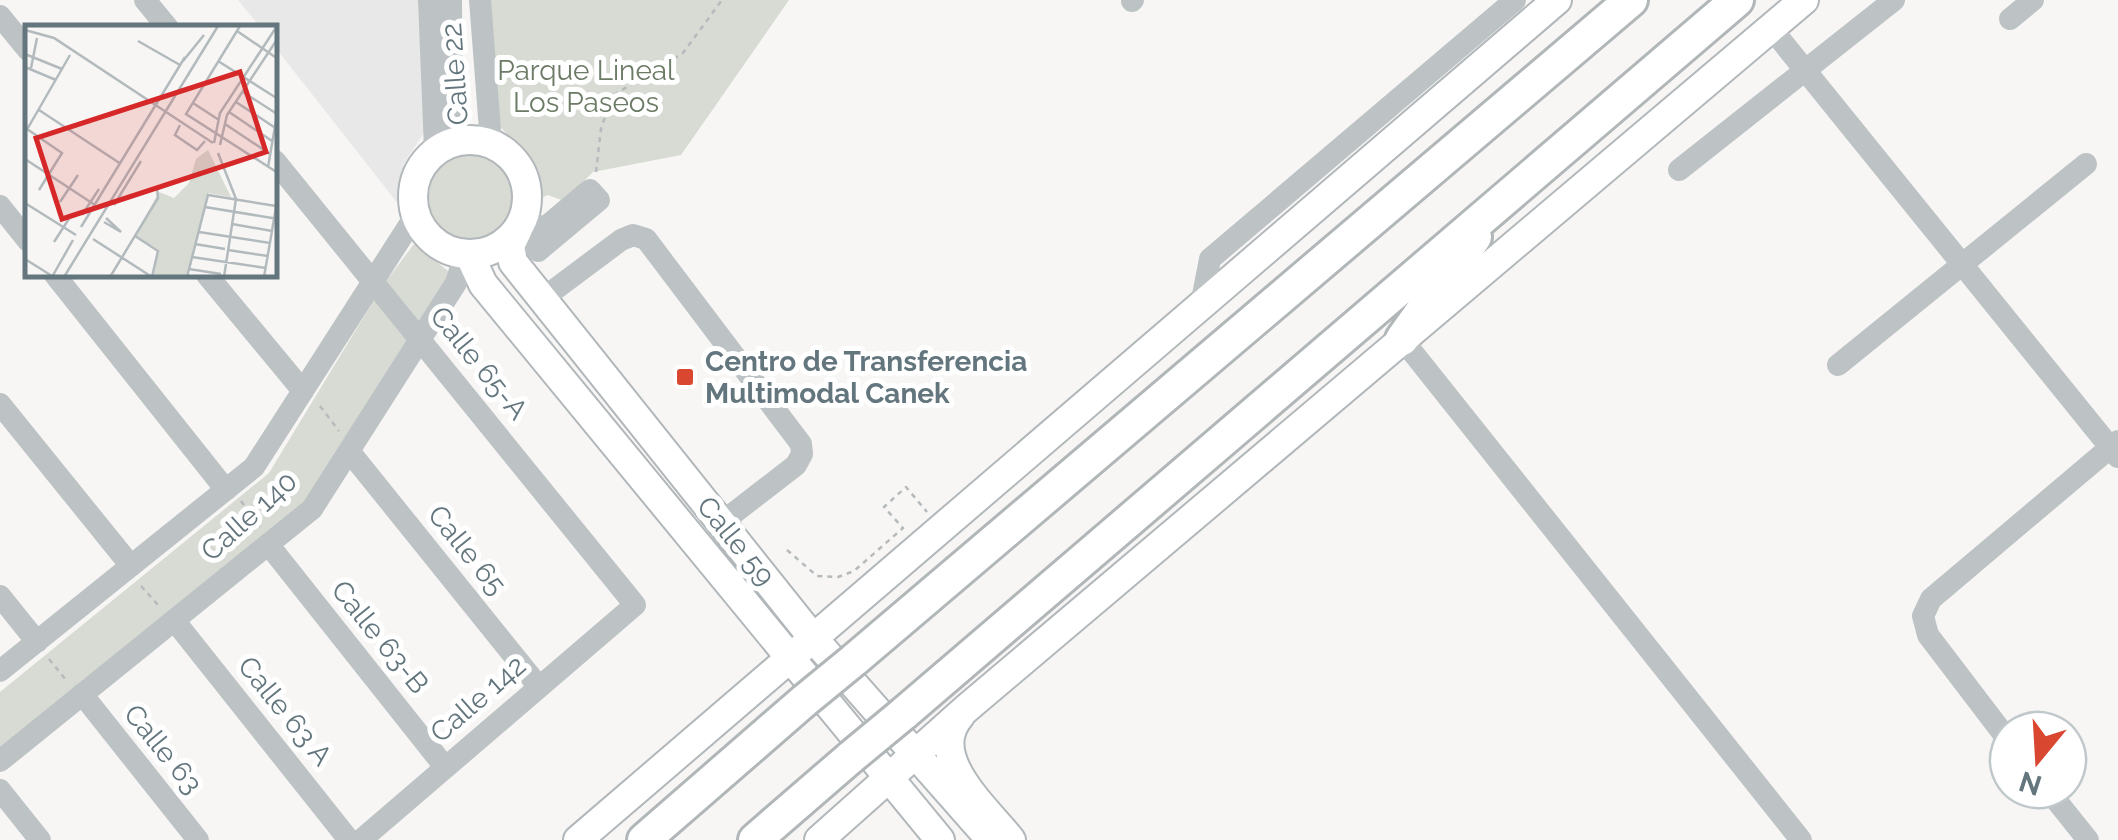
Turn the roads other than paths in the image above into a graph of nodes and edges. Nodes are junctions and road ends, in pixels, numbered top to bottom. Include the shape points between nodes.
1 (146, 0) edge
2 (429, 0) edge
3 (451, 0) edge
4 (480, 0) edge
5 (1515, 0) edge
6 (1557, 0) edge
7 (1630, 0) edge
8 (1737, 0) edge
9 (1804, 0) edge
10 (1894, 0) edge
11 (2032, 0) edge
12 (0, 16) edge
13 (2010, 19) dead end
14 (166, 25) edge
15 (1771, 28) junction
16 (25, 46) edge
17 (1805, 71) junction
18 (491, 143) junction
19 (443, 146) junction
20 (278, 164) edge
21 (2086, 164) dead end
22 (1679, 170) dead end
23 (590, 190) road end
24 (1503, 196) junction
25 (0, 206) edge
26 (415, 216) junction
27 (528, 224) junction
28 (25, 237) edge
29 (467, 254) junction
30 (1962, 268) junction
31 (57, 278) edge
32 (211, 278) edge
33 (373, 282) junction
34 (542, 299) junction
35 (1201, 305) junction
36 (420, 338) junction
37 (1402, 339) junction
38 (1838, 365) dead end
39 (308, 394) junction
40 (0, 404) edge
41 (347, 445) junction
42 (2115, 448) edge
43 (232, 493) junction
44 (721, 523) junction
45 (267, 540) junction
46 (132, 572) junction
47 (0, 596) edge
48 (864, 596) junction
49 (782, 599) junction
50 (635, 604) joint
51 (170, 617) junction
52 (814, 638) junction
53 (40, 647) junction
54 (790, 658) junction
55 (0, 671) edge
56 (539, 687) junction
57 (77, 692) junction
58 (967, 708) junction
59 (1988, 714) edge
60 (916, 754) junction
61 (0, 760) edge
62 (446, 767) junction
63 (890, 777) junction
64 (0, 790) edge
65 (2064, 810) edge
66 (40, 840) edge
67 (198, 840) edge
68 (350, 840) edge
69 (361, 840) edge
70 (578, 840) edge
71 (644, 840) edge
72 (755, 840) edge
73 (820, 840) edge
74 (940, 840) edge
75 (991, 840) edge
76 (1011, 840) edge
77 (1801, 840) edge
78 (2088, 840) edge

1 - 14 street
2 - 19 street
3 - 19 street, Calle 22
4 - 18 street, Calle 22
5 - 35 street via 1210,259
6 - 35 main road
7 - 71 highway, bridge
8 - 24 highway
9 - 15 main road
10 - 17 street
11 - 13 street
12 - 16 street
15 - 17 street
15 - 37 main road
17 - 22 street
17 - 30 street
18 - 19 main road via 472,139
18 - 27 main road via 518,164
19 - 26 main road via 414,180
20 - 33 street, Calle 65-A
21 - 30 street
23 - 27 street via 599,200 538,251
24 - 37 highway
24 - 72 highway, bridge
25 - 28 street
26 - 29 main road via 434,242
26 - 33 street, Calle 140
27 - 29 main road via 505,242
27 - 34 main road, Calle 59 via 510,246 512,262
29 - 36 street, Calle 140
29 - 54 main road, Calle 59 via 483,284
30 - 38 street
30 - 42 street
31 - 43 street
32 - 39 street
33 - 36 street, Calle 65-A
33 - 39 street, Calle 140
34 - 44 main road, Calle 59
34 - 44 street via 621,240 646,240 801,444 796,465
35 - 48 main road
36 - 41 street, Calle 140
36 - 50 street, Calle 65-A
37 - 58 main road
37 - 77 street
39 - 43 street, Calle 140
40 - 46 street
41 - 45 street, Calle 140 via 312,509
41 - 56 street, Calle 65
42 - 59 street via 1930,599 1923,616 1928,635
43 - 46 street, Calle 140
44 - 49 main road, Calle 59
45 - 51 street, Calle 140
45 - 62 street, Calle 63-B
46 - 53 street, Calle 140
47 - 53 street
48 - 49 main road via 827,606
48 - 52 main road
49 - 52 main road, Calle 59
50 - 56 street, Calle 142
51 - 57 street, Calle 140
51 - 68 street, Calle 63 A
52 - 54 main road
52 - 60 main road, Calle 59
53 - 55 street, Calle 140
54 - 63 main road, Calle 59
54 - 70 main road
56 - 62 street, Calle 142
57 - 61 street, Calle 140
57 - 67 street, Calle 63
58 - 60 main road
58 - 76 main road via 948,741 953,766
60 - 63 main road
60 - 75 main road, Calle 59
62 - 69 street, Calle 142
63 - 73 main road
63 - 74 main road, Calle 59
64 - 66 street
65 - 78 street

